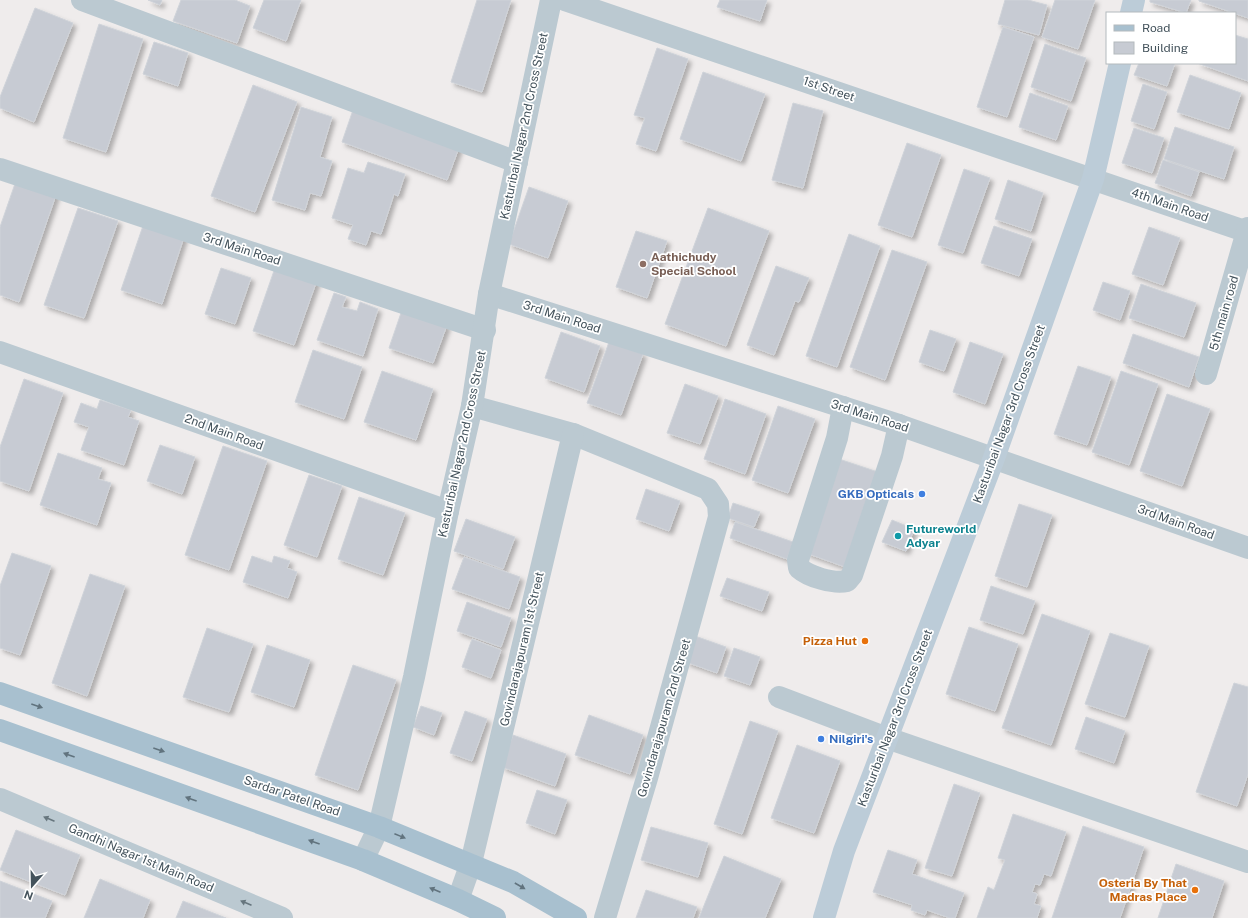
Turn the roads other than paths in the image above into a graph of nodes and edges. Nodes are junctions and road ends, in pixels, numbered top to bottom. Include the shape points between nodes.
1 (82, 0) edge
2 (551, 0) edge
3 (565, 0) edge
4 (1134, 0) edge
5 (1131, 12) edge
6 (1120, 64) edge
7 (517, 162) junction
8 (0, 169) edge
9 (1093, 179) junction
10 (1248, 231) edge
11 (489, 294) junction
12 (485, 330) junction
13 (0, 352) edge
14 (1206, 374) dead end
15 (472, 406) junction
16 (843, 407) junction
17 (899, 425) junction
18 (573, 434) junction
19 (994, 458) junction
20 (448, 511) junction
21 (1248, 548) edge
22 (0, 693) edge
23 (779, 697) dead end
24 (0, 730) edge
25 (887, 738) junction
26 (0, 799) edge
27 (379, 827) junction
28 (363, 860) junction
29 (1248, 862) edge
30 (471, 864) junction
31 (458, 900) junction
32 (282, 918) edge
33 (495, 918) edge
34 (576, 918) edge
35 (605, 918) edge
36 (824, 918) edge

1 - 7 street
2 - 7 street, Kasturibai Nagar 2nd Cross Street
3 - 9 street, 1st Street
4 - 5 street
6 - 9 street, Kasturibai Nagar 3rd Cross Street
7 - 11 street, Kasturibai Nagar 2nd Cross Street
8 - 12 street, 3rd Main Road
9 - 10 street, 4th Main Road
9 - 19 street, Kasturibai Nagar 3rd Cross Street
10 - 14 street, 5th main road
11 - 12 street, Kasturibai Nagar 2nd Cross Street
11 - 16 street, 3rd Main Road
12 - 15 street, Kasturibai Nagar 2nd Cross Street
13 - 20 street, 2nd Main Road
15 - 18 street
15 - 20 street, Kasturibai Nagar 2nd Cross Street
16 - 17 street, 3rd Main Road
16 - 17 street via 837,438 798,560 799,568 804,572 840,583 847,581 852,574 892,456
17 - 19 street, 3rd Main Road
18 - 30 street, Govindarajapuram 1st Street
18 - 35 street, Govindarajapuram 2nd Street via 708,490 718,504 719,517 647,778
19 - 21 street, 3rd Main Road
19 - 25 street, Kasturibai Nagar 3rd Cross Street
20 - 27 street, Kasturibai Nagar 2nd Cross Street via 414,677
22 -> 27 main road, Sardar Patel Road
23 - 25 street
28 -> 24 main road
25 - 29 street
25 - 36 street, Kasturibai Nagar 3rd Cross Street via 844,851
32 -> 26 street, Gandhi Nagar 1st Main Road
27 - 28 street, Kasturibai Nagar 2nd Cross Street
27 -> 30 main road, Sardar Patel Road
31 -> 28 main road
30 - 31 street, Govindarajapuram 1st Street
30 -> 34 main road, Sardar Patel Road via 513,882
31 - 33 main road

